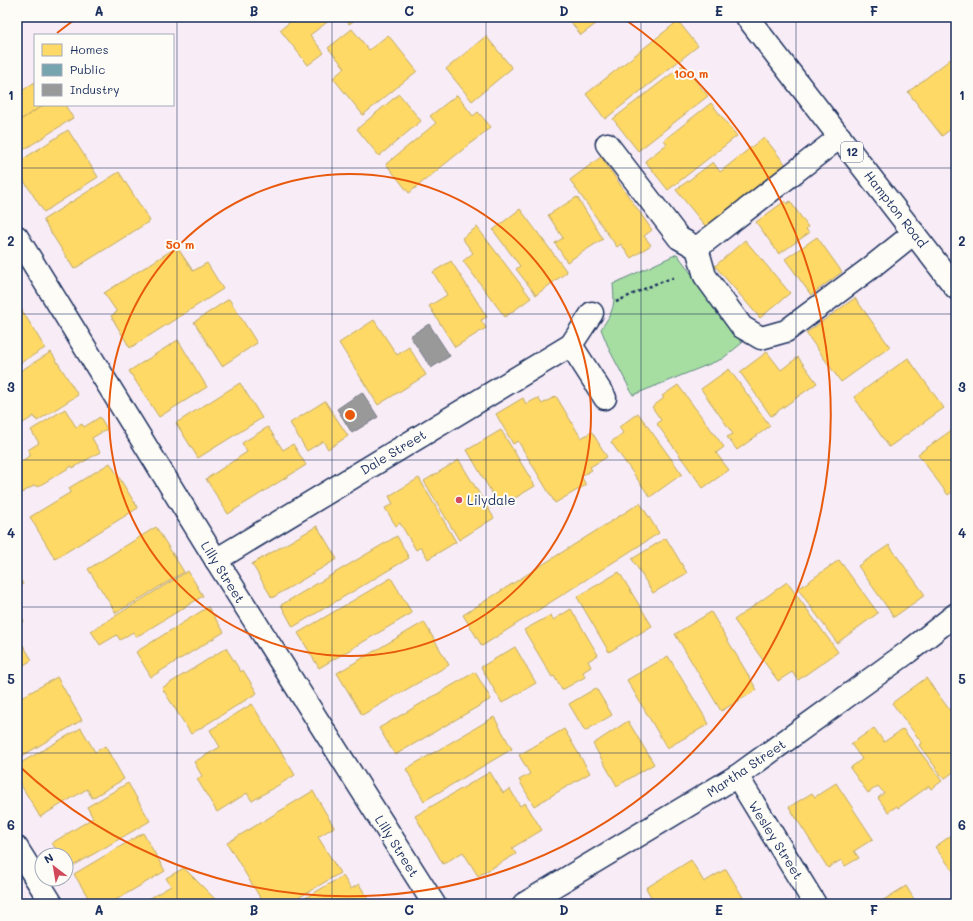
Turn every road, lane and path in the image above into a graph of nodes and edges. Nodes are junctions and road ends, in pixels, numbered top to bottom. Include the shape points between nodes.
1 (747, 17) edge
2 (840, 137) junction
3 (607, 144) dead end
4 (914, 233) junction
5 (17, 237) edge
6 (697, 248) junction
7 (705, 276) junction
8 (956, 288) edge
9 (592, 313) joint
10 (571, 345) junction
11 (605, 398) dead end
12 (216, 560) junction
13 (956, 614) edge
14 (737, 776) junction
15 (17, 848) edge
16 (52, 904) edge
17 (434, 904) edge
18 (524, 904) edge
19 (815, 904) edge

1 - 2 street, Hampton Road / 12
2 - 4 street, Hampton Road / 12
2 - 6 street
3 - 6 street via 679,238
4 - 7 street via 786,332 761,338 742,327
4 - 8 street, Hampton Road / 12
5 - 12 street, Lilly Street
6 - 7 street
7 - 9 path via 695,279 674,277
9 - 10 street, Dale Street
10 - 11 street
10 - 12 street, Dale Street
12 - 17 street, Lilly Street
13 - 14 street, Martha Street via 908,652
14 - 18 street, Martha Street
14 - 19 street, Wesley Street
15 - 16 street

